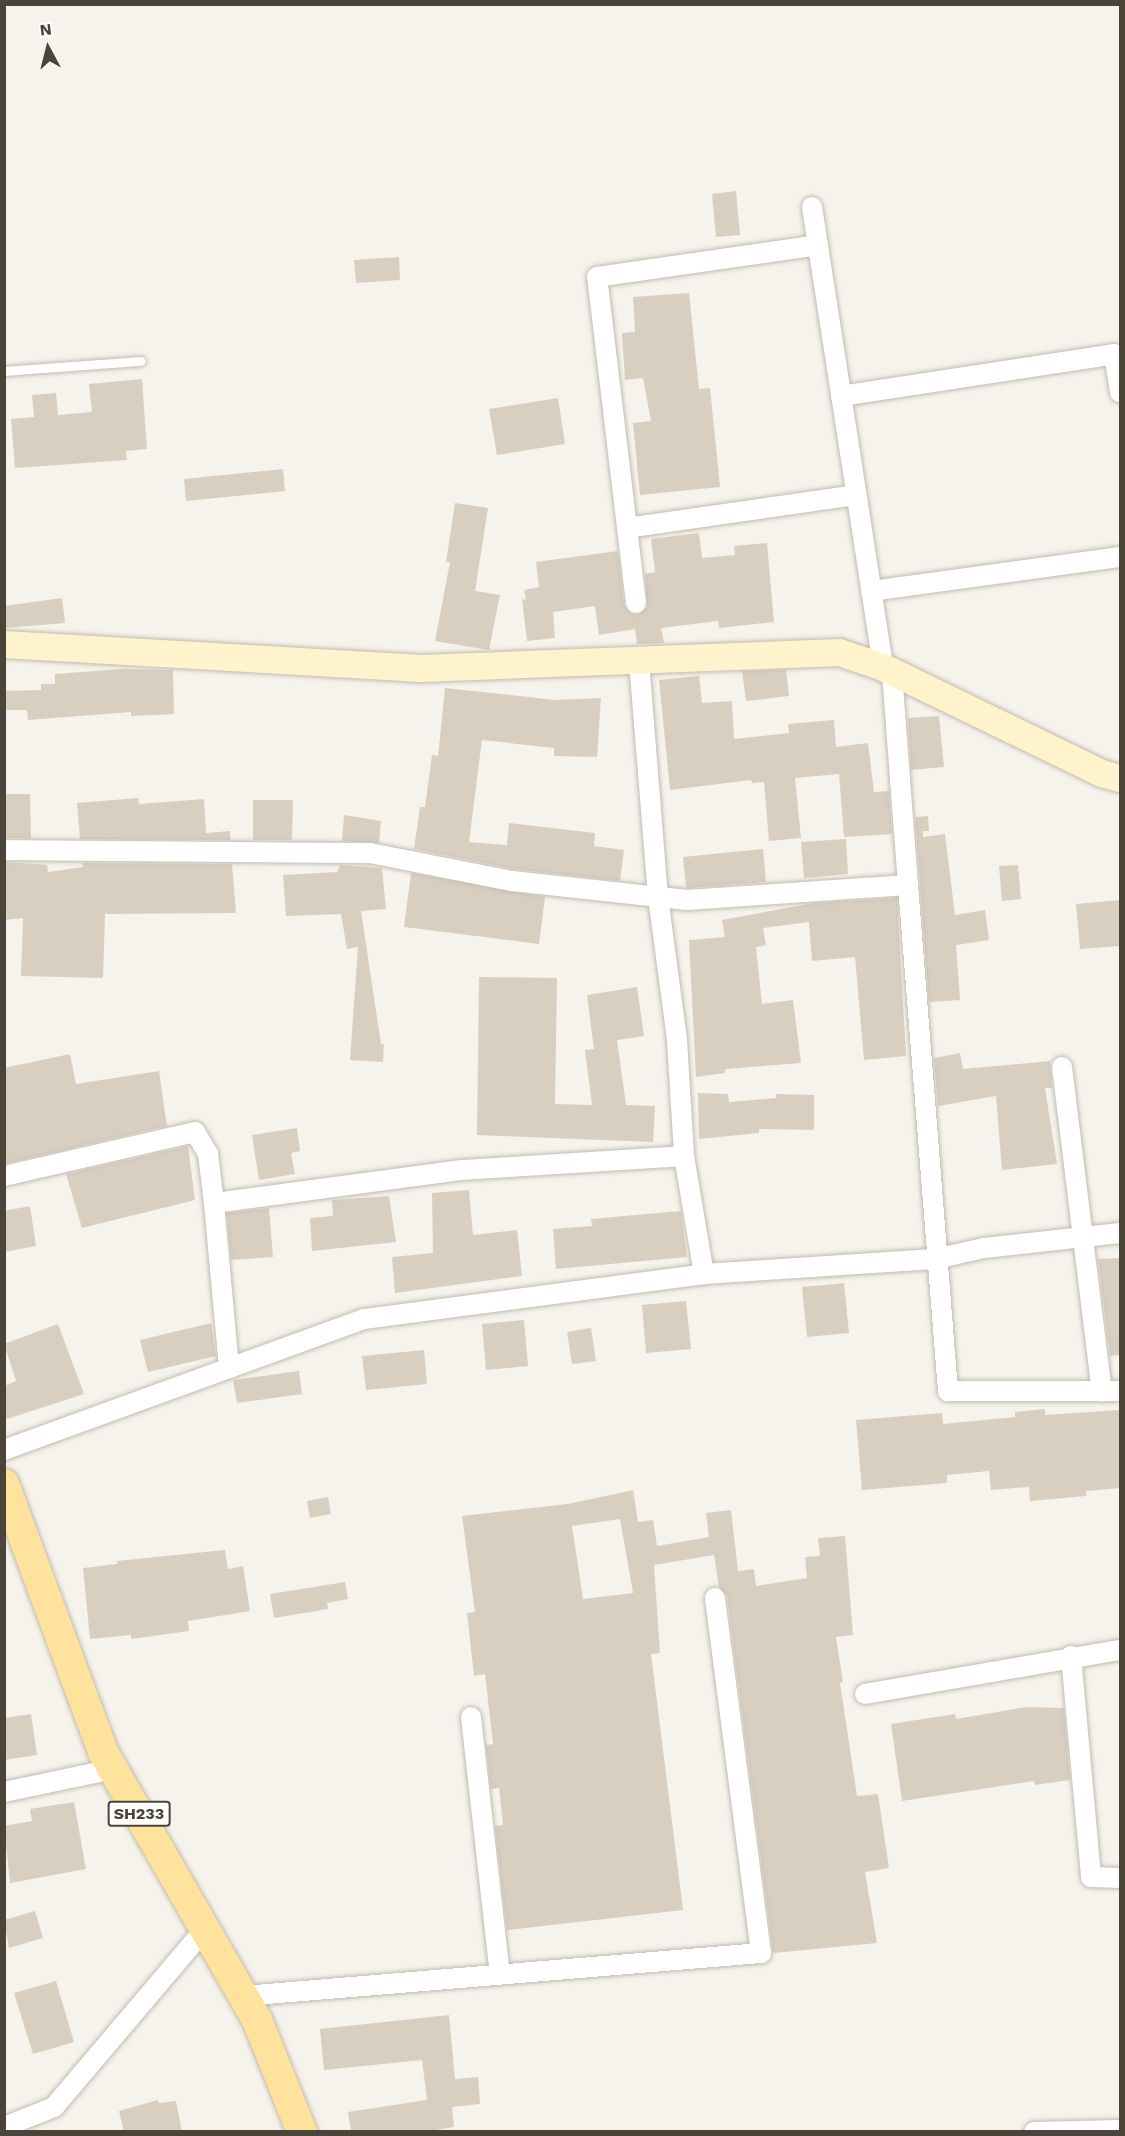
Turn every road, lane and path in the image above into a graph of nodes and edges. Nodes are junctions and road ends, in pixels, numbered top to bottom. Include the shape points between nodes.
1 (812, 207) dead end
2 (818, 245) junction
3 (141, 361) dead end
4 (4, 371) edge
5 (1120, 393) edge
6 (841, 396) junction
7 (856, 495) junction
8 (627, 528) junction
9 (1120, 557) edge
10 (871, 591) junction
11 (636, 603) dead end
12 (4, 644) edge
13 (639, 661) junction
14 (887, 669) junction
15 (1120, 778) edge
16 (4, 850) edge
17 (908, 885) junction
18 (658, 897) junction
19 (1062, 1067) dead end
20 (684, 1156) junction
21 (4, 1176) edge
22 (214, 1203) junction
23 (1120, 1233) edge
24 (1086, 1236) junction
25 (935, 1259) junction
26 (704, 1274) junction
27 (229, 1368) junction
28 (1111, 1391) edge
29 (4, 1450) edge
30 (4, 1484) edge
31 (715, 1598) dead end
32 (1120, 1650) edge
33 (1071, 1656) junction
34 (865, 1694) dead end
35 (471, 1717) dead end
36 (113, 1769) junction
37 (4, 1792) edge
38 (1120, 1878) edge
39 (205, 1929) junction
40 (500, 1974) junction
41 (243, 1996) junction
42 (4, 2127) edge
43 (1120, 2130) edge
44 (302, 2132) edge
45 (1034, 2132) edge

1 - 2 street
2 - 6 street
2 - 8 street via 597,278
3 - 4 lane
5 - 6 street via 1114,354
6 - 7 street
7 - 8 street
7 - 10 street
8 - 11 street
9 - 10 street
10 - 14 street
12 - 13 street via 421,668
13 - 14 street via 839,652
13 - 18 street
14 - 15 street via 1101,773
14 - 17 street
16 - 18 street via 370,853 512,881
17 - 18 street via 687,900
17 - 25 street
18 - 20 street via 677,1040
19 - 24 street
20 - 22 street via 462,1170
20 - 26 street
21 - 22 street via 195,1132 208,1154
22 - 27 street
23 - 24 street
24 - 25 street via 984,1248
24 - 28 street
25 - 26 street
25 - 28 street via 948,1391
26 - 27 street via 364,1319
27 - 29 street
30 - 36 main road, SH233
31 - 40 street via 761,1953
32 - 33 street
33 - 34 street
33 - 38 street via 1090,1877
35 - 40 street
36 - 37 street
36 - 39 main road, SH233
39 - 41 main road, SH233
39 - 42 street via 54,2107
40 - 41 street
41 - 44 main road, SH233 via 258,2022
43 - 45 street

